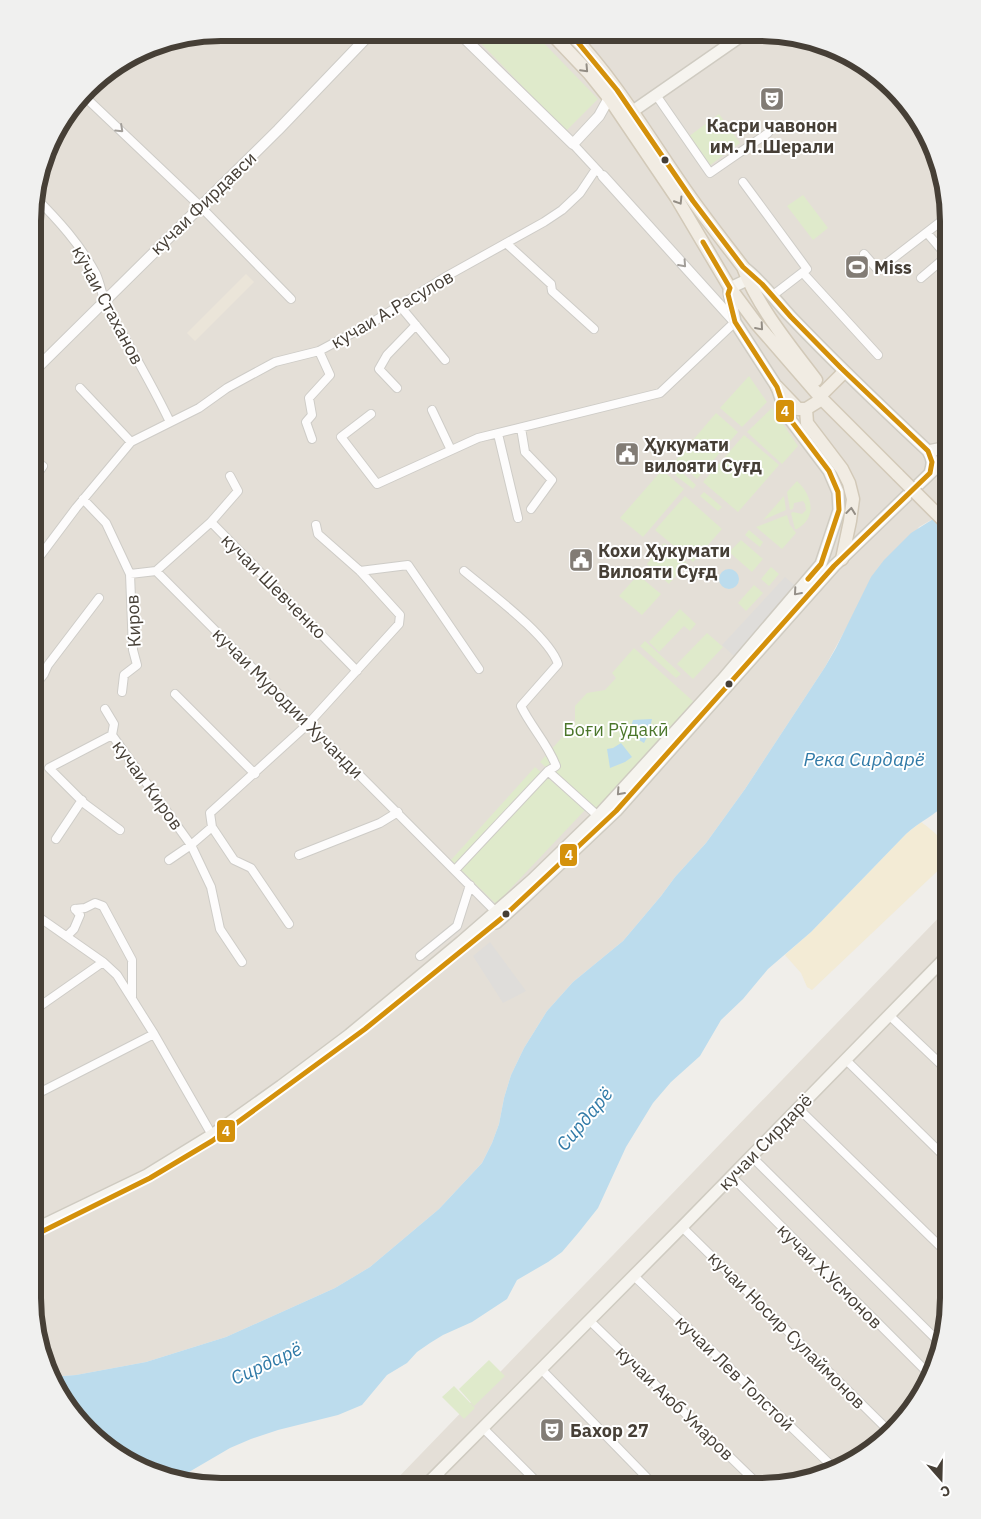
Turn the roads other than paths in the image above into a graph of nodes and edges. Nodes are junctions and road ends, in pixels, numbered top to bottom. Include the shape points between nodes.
1 (363, 41) edge
2 (467, 41) edge
3 (558, 41) edge
4 (578, 41) edge
5 (734, 41) edge
6 (656, 95) junction
7 (609, 98) junction
8 (88, 100) edge
9 (633, 111) junction
10 (768, 133) dead end
11 (573, 144) junction
12 (599, 173) junction
13 (743, 182) dead end
14 (42, 205) edge
15 (200, 206) junction
16 (940, 222) edge
17 (927, 233) junction
18 (506, 243) junction
19 (940, 249) edge
20 (864, 254) dead end
21 (940, 261) edge
22 (743, 267) junction
23 (802, 273) junction
24 (921, 278) dead end
25 (747, 280) junction
26 (730, 288) junction
27 (772, 296) junction
28 (291, 300) dead end
29 (104, 301) junction
30 (400, 306) junction
31 (736, 322) junction
32 (416, 325) junction
33 (594, 329) dead end
34 (319, 351) junction
35 (878, 355) dead end
36 (41, 358) edge
37 (445, 360) dead end
38 (44, 361) junction
39 (41, 364) edge
40 (844, 372) junction
41 (777, 387) junction
42 (80, 388) dead end
43 (397, 388) dead end
44 (823, 395) junction
45 (806, 409) junction
46 (432, 410) dead end
47 (371, 414) dead end
48 (170, 422) junction
49 (521, 428) junction
50 (498, 434) junction
51 (312, 438) dead end
52 (132, 442) junction
53 (940, 449) edge
54 (451, 450) junction
55 (928, 451) junction
56 (940, 464) edge
57 (43, 466) dead end
58 (41, 469) edge
59 (900, 472) junction
60 (930, 473) junction
61 (230, 476) dead end
62 (83, 500) junction
63 (940, 507) edge
64 (531, 509) dead end
65 (940, 516) edge
66 (518, 518) dead end
67 (211, 522) junction
68 (316, 525) dead end
69 (826, 546) junction
70 (41, 555) edge
71 (842, 559) junction
72 (156, 571) junction
73 (464, 571) dead end
74 (360, 572) junction
75 (130, 574) junction
76 (99, 598) dead end
77 (479, 669) dead end
78 (357, 671) junction
79 (41, 675) edge
80 (122, 692) dead end
81 (175, 694) dead end
82 (105, 709) dead end
83 (308, 724) junction
84 (112, 735) junction
85 (548, 771) junction
86 (255, 774) junction
87 (82, 800) junction
88 (398, 812) junction
89 (598, 816) junction
90 (212, 827) junction
91 (120, 830) dead end
92 (56, 839) dead end
93 (191, 844) junction
94 (299, 855) dead end
95 (169, 860) dead end
96 (455, 870) junction
97 (470, 885) junction
98 (499, 915) junction
99 (41, 918) edge
100 (289, 924) dead end
101 (67, 936) junction
102 (420, 956) dead end
103 (103, 962) junction
104 (242, 962) dead end
105 (940, 963) edge
106 (132, 998) junction
107 (41, 1005) edge
108 (890, 1015) junction
109 (154, 1034) junction
110 (845, 1059) junction
111 (940, 1063) edge
112 (41, 1092) edge
113 (798, 1108) junction
114 (212, 1135) junction
115 (940, 1152) edge
116 (751, 1156) junction
117 (730, 1176) junction
118 (41, 1226) edge
119 (682, 1227) junction
120 (41, 1232) edge
121 (940, 1246) edge
122 (634, 1276) junction
123 (585, 1324) junction
124 (935, 1338) edge
125 (541, 1369) junction
126 (925, 1370) edge
127 (885, 1427) edge
128 (483, 1428) junction
129 (830, 1464) edge
130 (437, 1473) junction
131 (432, 1478) edge
132 (442, 1478) edge
133 (533, 1478) edge
134 (647, 1478) edge
135 (751, 1478) edge

1 - 15 street, кучаи Фирдавси
2 - 11 street
3 -> 7 main road
4 - 9 main road
5 - 6 main road
6 - 9 main road
6 - 10 street via 710,173
7 - 11 street via 599,116
7 -> 26 main road via 676,196
8 -> 15 street
9 - 22 main road via 686,191
11 - 12 street
12 - 18 street, кучаи А.Расулов via 562,210
12 -> 31 street
13 - 23 street via 807,269
14 - 29 street, кӯчаи Стаханов via 85,256 97,277
15 - 28 street
15 - 29 street, кучаи Фирдавси
16 - 17 street
17 - 19 street
17 - 20 street via 878,270
18 - 30 street, кучаи А.Расулов
18 - 33 street
21 - 24 street
22 - 25 main road
22 - 27 main road
23 - 27 street
23 - 35 street
25 - 26 main road
25 - 44 main road
26 - 31 main road via 728,294
26 -> 44 main road via 756,323
27 - 40 main road
29 - 38 street, кучаи Фирдавси
29 - 48 street, кӯчаи Стаханов
30 - 32 street
30 - 34 street, кучаи А.Расулов
31 - 41 main road
31 - 49 street via 660,392
32 - 37 street
32 - 43 street via 387,355 379,369
34 - 48 street, кучаи А.Расулов via 275,362
34 - 51 street via 330,375 309,398 312,415 306,422
36 - 38 street
38 - 39 street, кучаи Фирдавси
40 - 44 main road
40 - 55 main road
41 - 45 main road via 795,408
41 - 69 main road via 786,414 829,471 838,492 839,510
42 - 52 street
44 - 45 main road
44 - 59 main road
71 -> 45 main road via 853,499 842,469 807,423
46 - 54 street
47 - 54 street via 341,437 377,484
48 - 52 street, кучаи А.Расулов
49 - 50 street
49 - 64 street via 526,452 552,480
50 - 54 street via 478,438
50 - 66 street
52 - 62 street
53 - 55 main road
55 - 60 main road via 933,465
56 - 60 main road
57 - 58 street
59 - 63 main road
59 - 65 main road, bridge
60 - 71 main road
61 - 67 street, кучаи Шевченко via 238,491
62 - 70 street
62 - 75 street via 106,523
67 - 72 street
67 - 78 street, кучаи Шевченко
68 - 74 street via 318,534
69 - 71 main road
69 -> 89 main road via 821,564 722,680
71 - 98 main road via 616,811
72 - 75 street
72 - 83 street, кучаи Муродии Хучанди
73 - 85 street via 521,620 556,658 558,664 521,706 552,756 556,766
74 - 77 street via 408,565
74 - 78 street via 400,615 399,624
75 - 80 street, Киров via 136,665 124,675
76 - 79 street
78 - 83 street
81 - 86 street
82 - 84 street via 114,724
83 - 86 street
83 - 88 street, кучаи Муродии Хучанди
84 - 87 street, кучаи Киров via 49,768
84 - 93 street, кучаи Киров
85 - 89 street
85 - 96 street
86 - 90 street via 210,813
87 - 91 street
87 - 92 street
88 - 94 street via 380,823
88 - 96 street, кучаи Муродии Хучанди
89 - 98 main road
90 - 93 street, кучаи Киров
90 - 100 street, кучаи Киров via 234,860 251,868
93 - 95 street, кучаи Киров
93 - 104 street, кучаи Киров via 211,887 220,929
96 - 97 street, кучаи Муродии Хучанди
97 - 98 street, кучаи Муродии Хучанди
97 - 102 street via 457,926
98 - 114 main road via 349,1035
98 - 120 main road via 365,1029 212,1141 150,1178
99 - 101 street
101 - 103 street
101 - 106 street via 80,915 76,909 95,903 103,906 132,960
103 - 106 street via 117,975
103 - 107 street
105 - 108 main road, кучаи Сирдарё
106 - 109 street
108 - 110 main road, кучаи Сирдарё
108 - 111 street
109 - 112 street
109 - 114 street
110 - 113 main road, кучаи Сирдарё
110 - 115 street
113 - 116 main road, кучаи Сирдарё
113 - 121 street
114 - 118 main road via 147,1174
116 - 117 main road, кучаи Сирдарё
116 - 124 street, кучаи Х.Усмонов
117 - 119 main road, кучаи Сирдарё
117 - 126 street, кучаи Х.Усмонов
119 - 122 main road, кучаи Сирдарё
119 - 127 street, кучаи Носир Сулаймонов
122 - 123 main road, кучаи Сирдарё
122 - 129 street, кучаи Лев Толстой
123 - 125 main road, кучаи Сирдарё
123 - 135 street, кучаи Аюб Умаров
125 - 128 main road, кучаи Сирдарё
125 - 134 street
128 - 130 main road, кучаи Сирдарё
128 - 133 street
130 - 131 main road, кучаи Сирдарё
130 - 132 street

